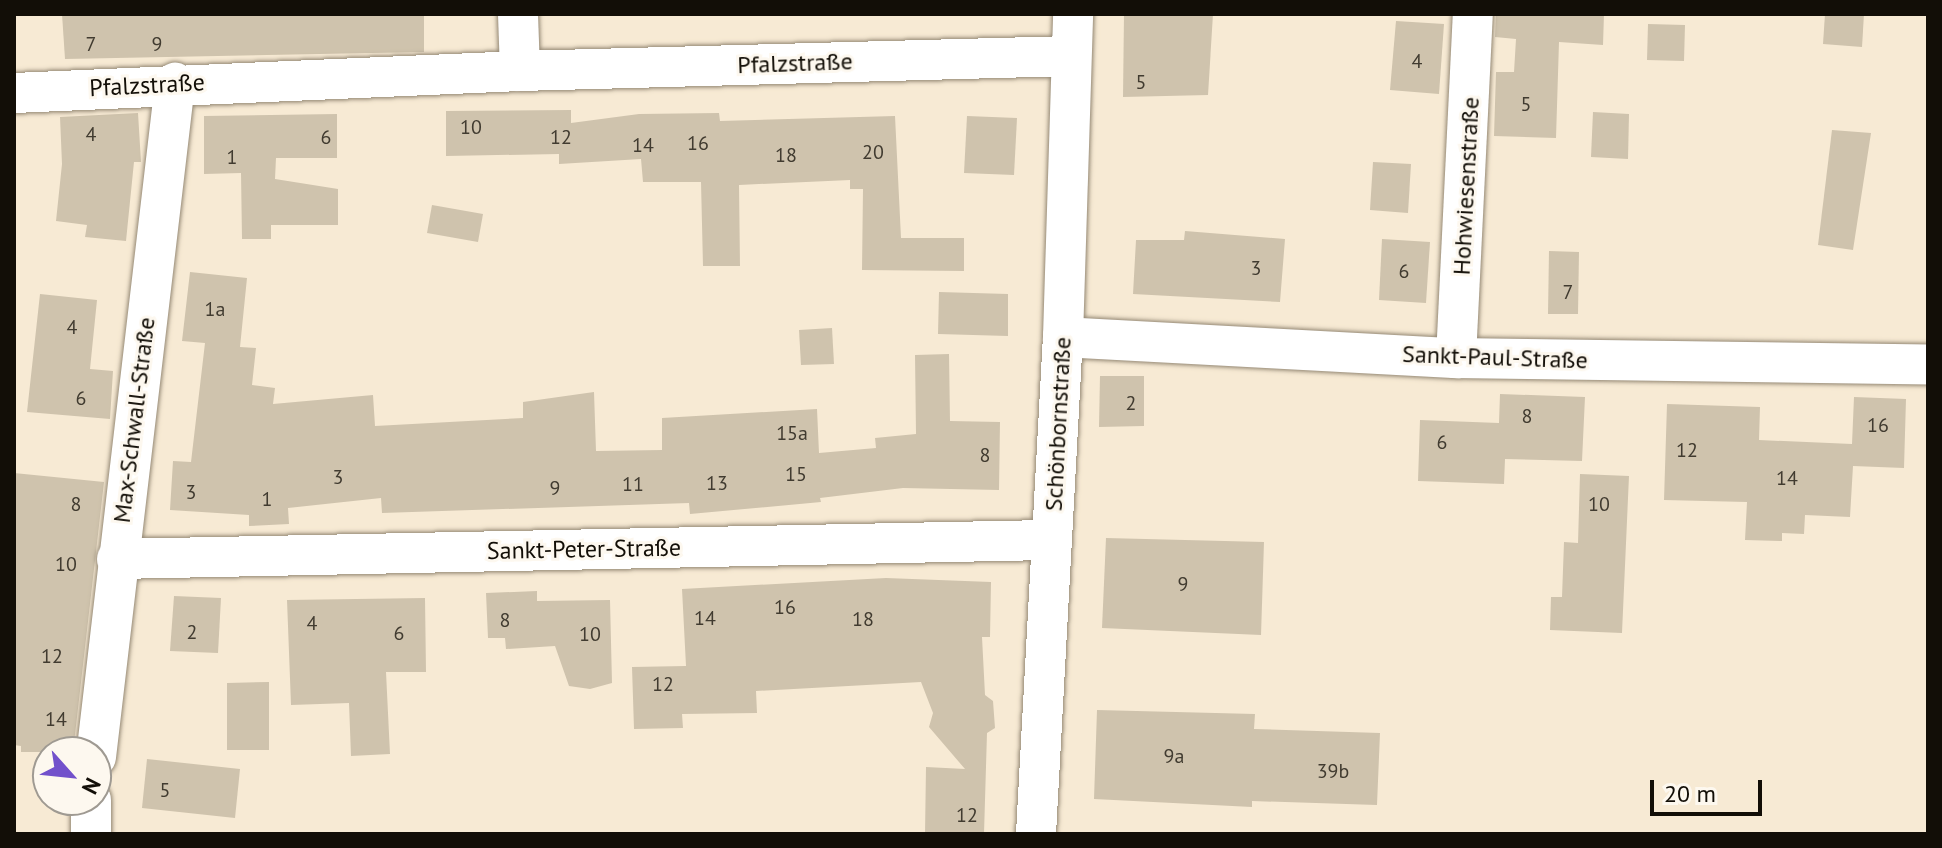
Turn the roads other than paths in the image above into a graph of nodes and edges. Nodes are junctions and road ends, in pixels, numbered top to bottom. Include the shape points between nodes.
1 (518, 14) edge
2 (1073, 14) edge
3 (1473, 14) edge
4 (1071, 56) junction
5 (520, 71) junction
6 (175, 83) junction
7 (14, 93) edge
8 (1063, 337) junction
9 (1456, 358) junction
10 (1928, 365) edge
11 (1051, 540) junction
12 (117, 559) junction
13 (98, 736) edge
14 (1036, 834) edge

1 - 5 street
2 - 4 street, Schönbornstraße
3 - 9 street, Hohwiesenstraße
4 - 5 street, Pfalzstraße
4 - 8 street, Schönbornstraße
5 - 6 street, Pfalzstraße
6 - 7 street, Pfalzstraße
6 - 12 street, Max-Schwall-Straße
8 - 9 street, Sankt-Paul-Straße
8 - 11 street, Schönbornstraße
9 - 10 street, Sankt-Paul-Straße
11 - 12 street, Sankt-Peter-Straße
11 - 14 street, Schönbornstraße
12 - 13 street, Max-Schwall-Straße

